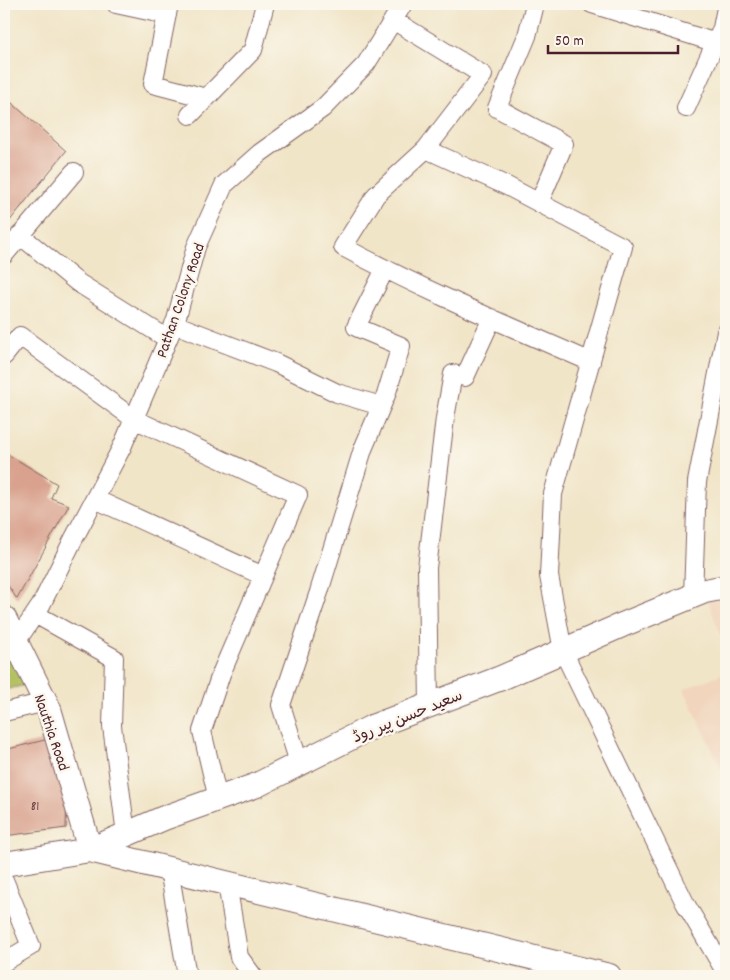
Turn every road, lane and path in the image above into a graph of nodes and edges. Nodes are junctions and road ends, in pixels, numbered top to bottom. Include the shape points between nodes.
1 (116, 4) edge
2 (265, 4) edge
3 (403, 4) edge
4 (535, 4) edge
5 (592, 4) edge
6 (726, 8) edge
7 (168, 10) edge
8 (393, 20) junction
9 (721, 44) edge
10 (206, 98) junction
11 (686, 108) dead end
12 (190, 115) dead end
13 (426, 149) junction
14 (74, 172) dead end
15 (539, 203) junction
16 (20, 235) junction
17 (4, 255) edge
18 (385, 269) junction
19 (492, 318) junction
20 (171, 332) junction
21 (726, 332) edge
22 (4, 356) edge
23 (590, 362) junction
24 (381, 406) junction
25 (134, 419) junction
26 (95, 499) junction
27 (263, 576) junction
28 (726, 586) edge
29 (693, 596) junction
30 (35, 614) junction
31 (4, 618) edge
32 (16, 642) junction
33 (563, 651) junction
34 (46, 702) junction
35 (429, 705) junction
36 (4, 712) edge
37 (300, 763) junction
38 (218, 799) junction
39 (126, 834) junction
40 (90, 850) junction
41 (4, 864) edge
42 (169, 869) junction
43 (4, 880) edge
44 (227, 883) junction
45 (4, 962) edge
46 (550, 969) edge
47 (726, 973) edge
48 (187, 976) edge
49 (253, 976) edge
50 (609, 976) edge

1 - 7 street
2 - 10 street via 253,50
3 - 8 street, Pathan Colony Road
4 - 15 street via 527,36 496,108 564,144
5 - 9 street
6 - 9 street
7 - 10 street via 153,84
8 - 13 street via 483,75
8 - 20 street, Pathan Colony Road via 366,64 323,108 260,153 224,184 196,247
9 - 11 street
10 - 12 street
13 - 15 street
13 - 18 street via 376,195 343,248
14 - 16 street
15 - 23 street via 623,247
16 - 17 street
16 - 20 street via 77,282
18 - 19 street
18 - 24 street via 356,327 401,346
19 - 23 street
19 - 35 street via 465,377 453,374 445,418 427,568
20 - 24 street via 276,363 336,393
20 - 25 street, Pathan Colony Road
21 - 29 street via 697,482
22 - 25 street via 20,336
23 - 33 street via 553,494 549,576
24 - 37 street via 363,449 281,706
25 - 26 street, Pathan Colony Road
25 - 27 street via 298,495
26 - 27 street
26 - 30 street, Pathan Colony Road
27 - 38 street via 202,731
28 - 29 main road, سعید حسن پیر روڈ
29 - 33 main road, سعید حسن پیر روڈ
30 - 32 street, Pathan Colony Road
30 - 39 street via 114,658 112,726
31 - 32 main road, Nauthia Road
32 - 34 main road, Nauthia Road
33 - 35 main road, سعید حسن پیر روڈ
33 - 47 street via 685,903
34 - 36 street
34 - 40 main road, Nauthia Road
35 - 37 main road, سعید حسن پیر روڈ via 372,727
37 - 38 main road, سعید حسن پیر روڈ via 257,785
38 - 39 main road, سعید حسن پیر روڈ
39 - 40 main road, سعید حسن پیر روڈ
40 - 41 main road
40 - 42 main road
42 - 44 main road
42 - 48 street
43 - 45 street via 31,946
44 - 46 main road
44 - 49 street via 239,957
46 - 50 main road

